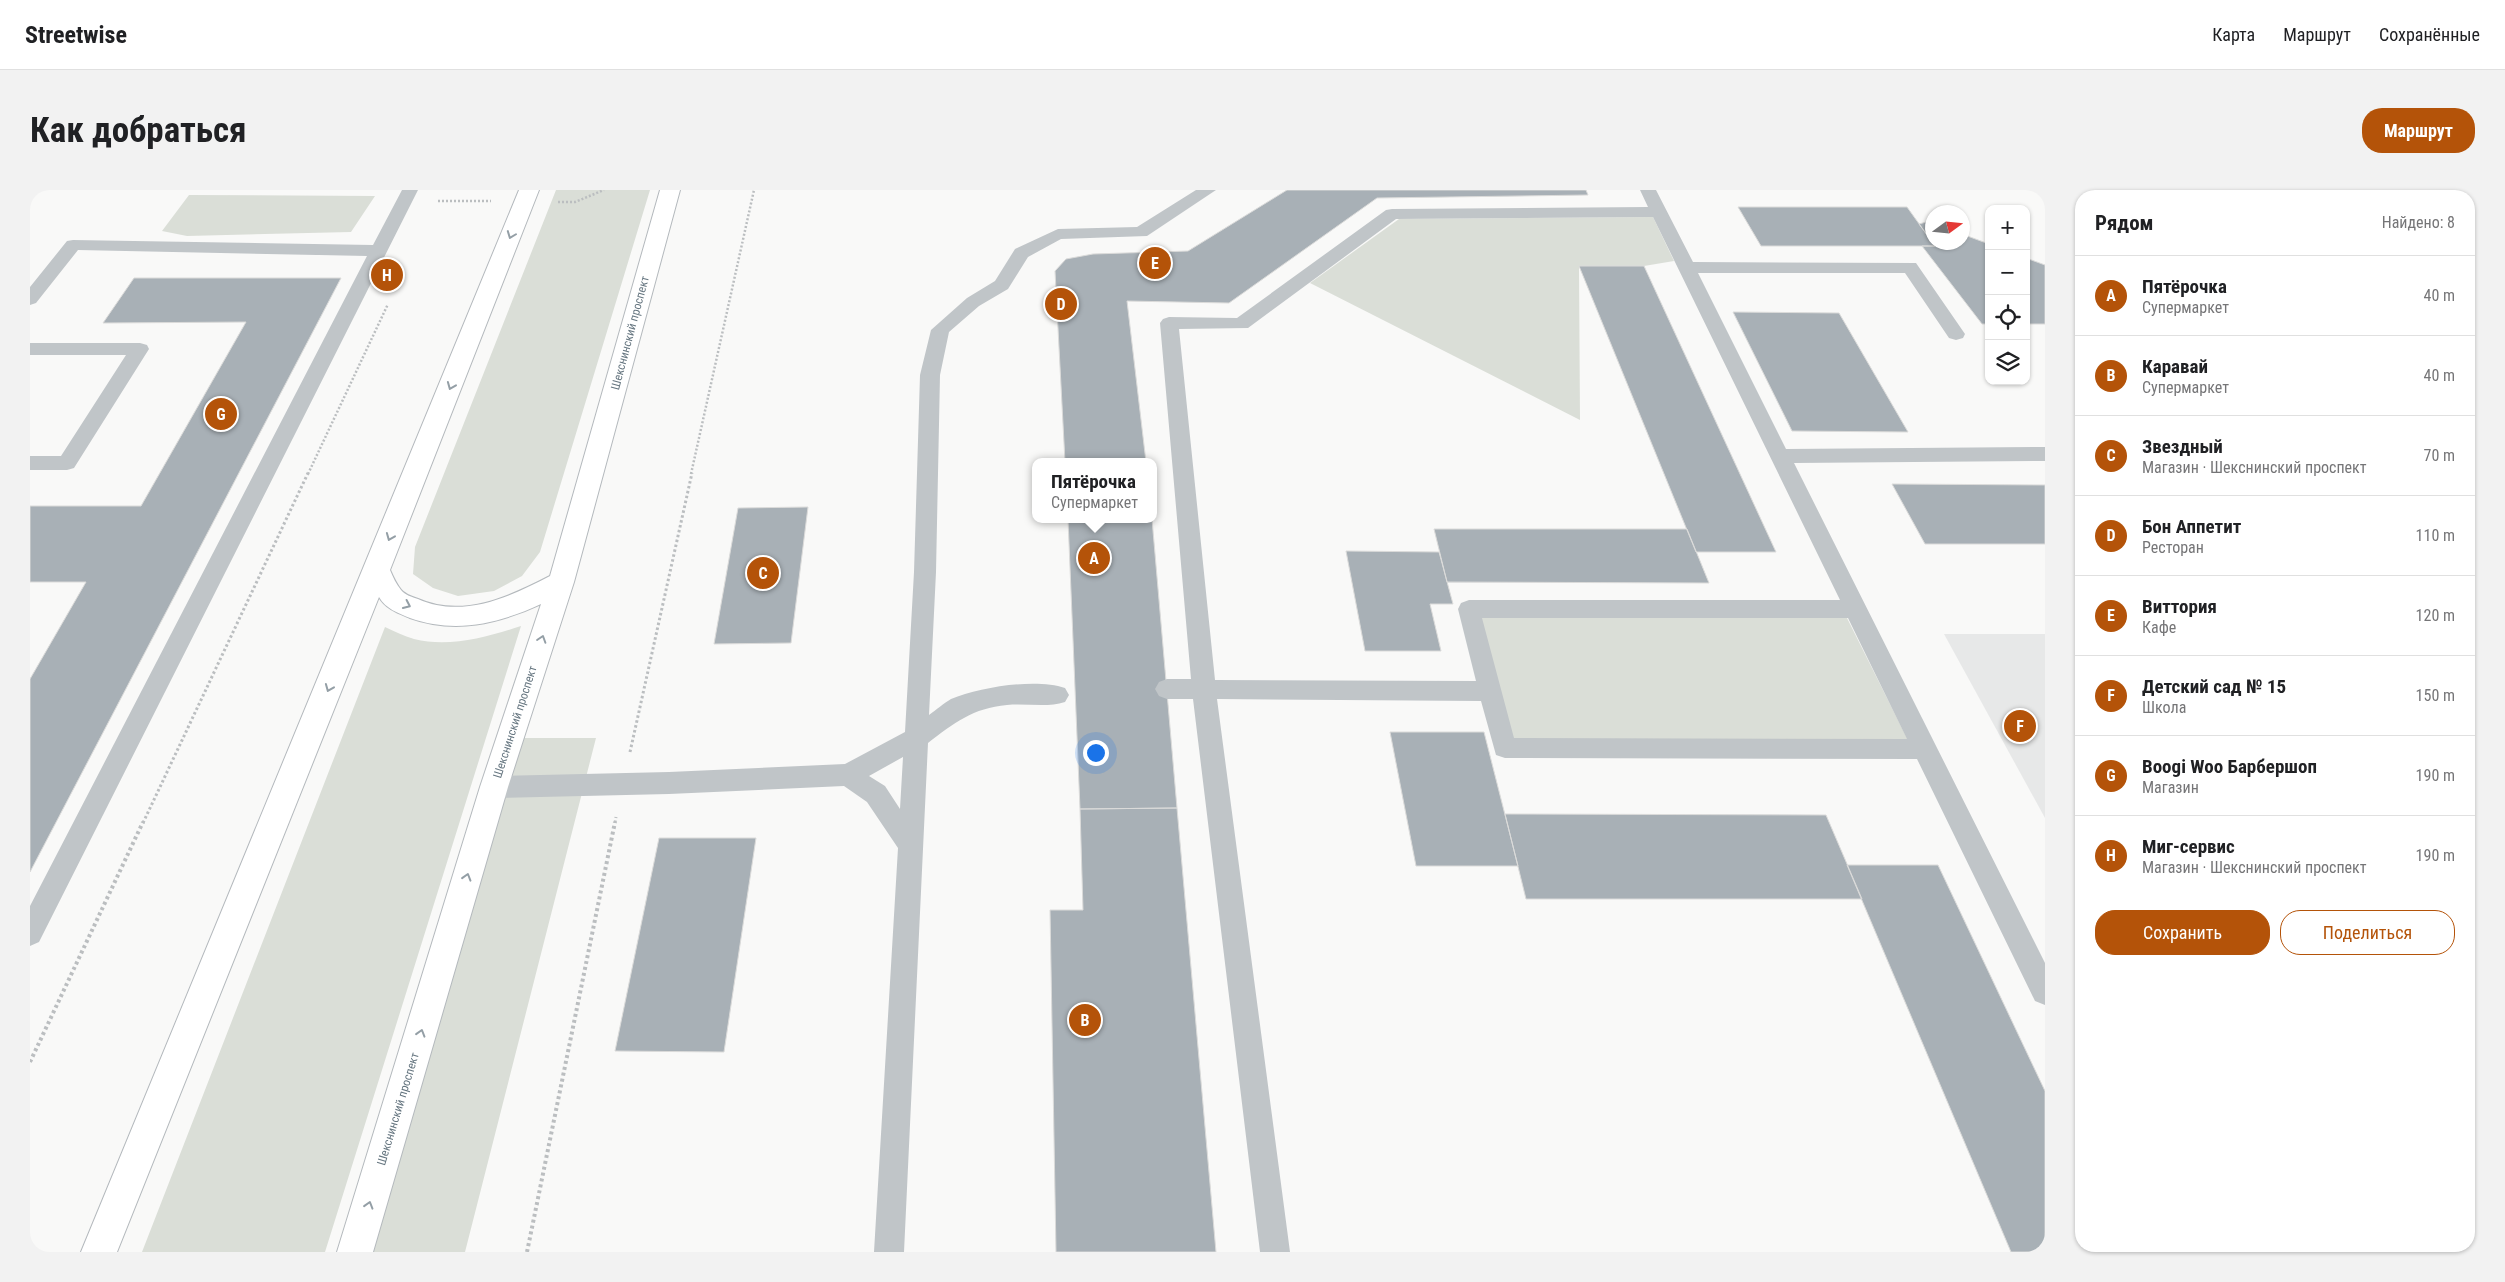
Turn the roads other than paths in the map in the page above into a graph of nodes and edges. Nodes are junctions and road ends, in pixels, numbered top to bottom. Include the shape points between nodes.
1 (410, 190) edge
2 (529, 190) edge
3 (670, 190) edge
4 (1208, 190) edge
5 (1648, 190) edge
6 (1659, 212) junction
7 (379, 251) junction
8 (1686, 268) junction
9 (30, 299) edge
10 (1956, 334) dead end
11 (30, 348) edge
12 (2045, 454) edge
13 (1780, 456) junction
14 (30, 463) edge
15 (377, 570) junction
16 (561, 582) junction
17 (1855, 609) junction
18 (1167, 689) dead end
19 (1204, 690) junction
20 (1490, 691) junction
21 (1057, 694) dead end
22 (916, 738) junction
23 (1924, 749) junction
24 (848, 775) junction
25 (494, 787) junction
26 (910, 845) junction
27 (30, 933) edge
28 (2045, 992) edge
29 (99, 1252) edge
30 (355, 1252) edge
31 (889, 1252) edge
32 (1275, 1252) edge

1 - 7 lane
2 -> 15 main road
3 - 16 main road, Шекснинский проспект
4 - 22 lane via 1141,232 1058,234 1021,253 1002,285 973,302 940,330 930,375 925,572
5 - 6 lane
6 - 8 lane
6 - 19 lane via 1392,214 1241,324 1169,323
7 - 9 lane via 73,245
7 - 27 lane
8 - 10 lane via 1910,266
8 - 13 lane
11 - 14 lane via 140,349 67,463
12 - 13 lane
13 - 17 lane
15 -> 16 main road via 392,599 423,613 454,616 494,612 529,600
15 -> 29 main road
25 -> 16 main road, Шекснинский проспект
17 - 20 lane via 1469,609
17 - 23 lane
18 - 19 lane
19 - 20 lane
19 - 32 lane
20 - 23 lane via 1505,748
21 - 22 lane via 1006,695 958,707
22 - 24 lane
22 - 26 lane
23 - 28 lane
24 - 25 lane via 669,784
24 - 26 lane via 876,794
30 -> 25 main road, Шекснинский проспект
26 - 31 lane

